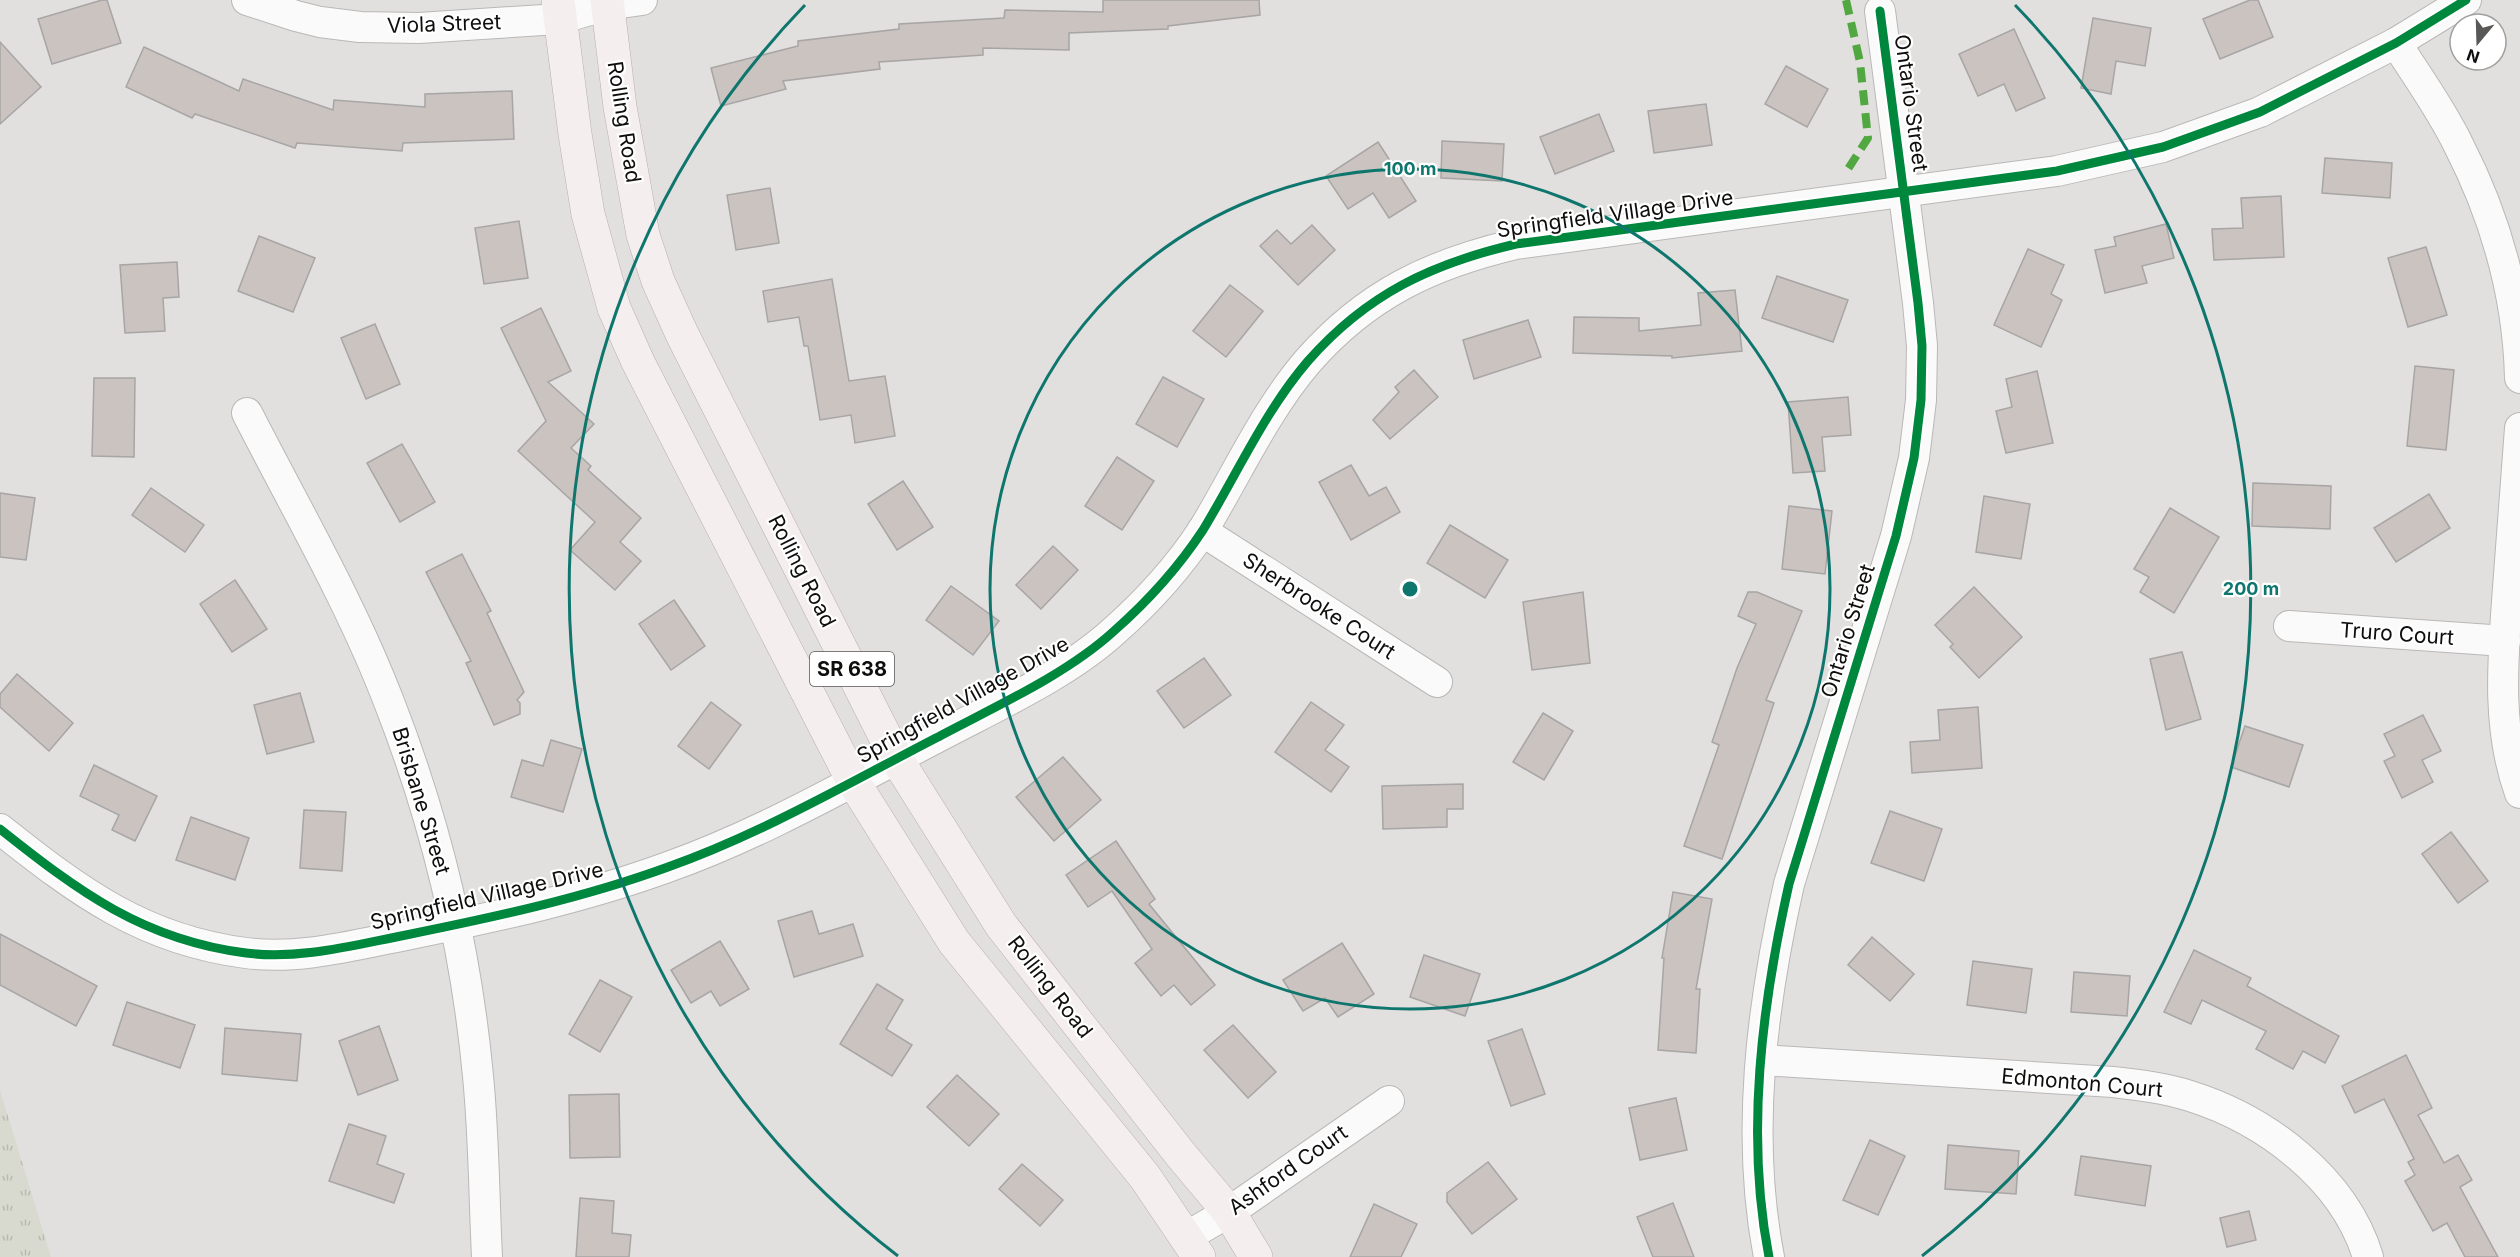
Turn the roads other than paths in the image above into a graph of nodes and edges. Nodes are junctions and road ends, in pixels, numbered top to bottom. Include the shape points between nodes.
1 (248, 0) edge
2 (642, 0) edge
3 (2466, 0) edge
4 (607, 3) edge
5 (559, 9) edge
6 (1880, 11) dead end
7 (2396, 43) junction
8 (1904, 192) junction
9 (2520, 378) edge
10 (247, 413) dead end
11 (2520, 428) edge
12 (1202, 531) junction
13 (2289, 626) dead end
14 (2505, 641) junction
15 (1437, 682) dead end
16 (896, 758) junction
17 (853, 781) junction
18 (2520, 793) edge
19 (0, 829) edge
20 (456, 925) junction
21 (1762, 1060) junction
22 (1389, 1101) dead end
23 (1229, 1212) junction
24 (1192, 1247) edge
25 (487, 1257) edge
26 (1256, 1257) edge
27 (1769, 1257) edge
28 (2368, 1257) edge

1 - 5 street, Viola Street via 296,16 360,27 419,28
2 - 4 street, Viola Street
3 - 7 street, Springfield Village Drive
4 - 5 street, Viola Street
4 - 16 main road, Rolling Road / SR 638 via 633,187 658,281
5 - 17 main road, SR 638 via 588,214 614,308
6 - 8 street, Ontario Street
7 - 8 street, Springfield Village Drive via 2260,112 2163,147 2057,171
7 - 9 street via 2457,142 2479,186 2499,242 2513,304
8 - 12 street, Springfield Village Drive via 1516,244 1468,256 1421,274 1362,311 1307,362 1286,390
8 - 21 street, Ontario Street via 1922,346 1914,458 1896,536 1789,884 1767,996
10 - 20 street, Brisbane Street via 350,613 388,699 430,821
11 - 14 street
12 - 15 street, Sherbrooke Court
12 - 16 street, Springfield Village Drive via 1161,586 1084,655 1016,696
13 - 14 street, Truro Court
14 - 18 street via 2503,719
16 - 17 street, Springfield Village Drive
16 - 23 main road, Rolling Road / SR 638 via 1001,925
17 - 20 street, Springfield Village Drive via 672,866 578,898
17 - 24 main road, SR 638 via 954,942 1145,1176
19 - 20 street, Springfield Village Drive via 95,900 144,926 213,948 291,955
20 - 25 street, Brisbane Street via 478,1077
21 - 27 street, Ontario Street via 1760,1175
21 - 28 street, Edmonton Court via 2113,1082 2189,1095 2249,1121 2306,1163 2341,1204
22 - 23 street, Ashford Court
23 - 24 street, Ashford Court
23 - 26 main road, Rolling Road / SR 638

